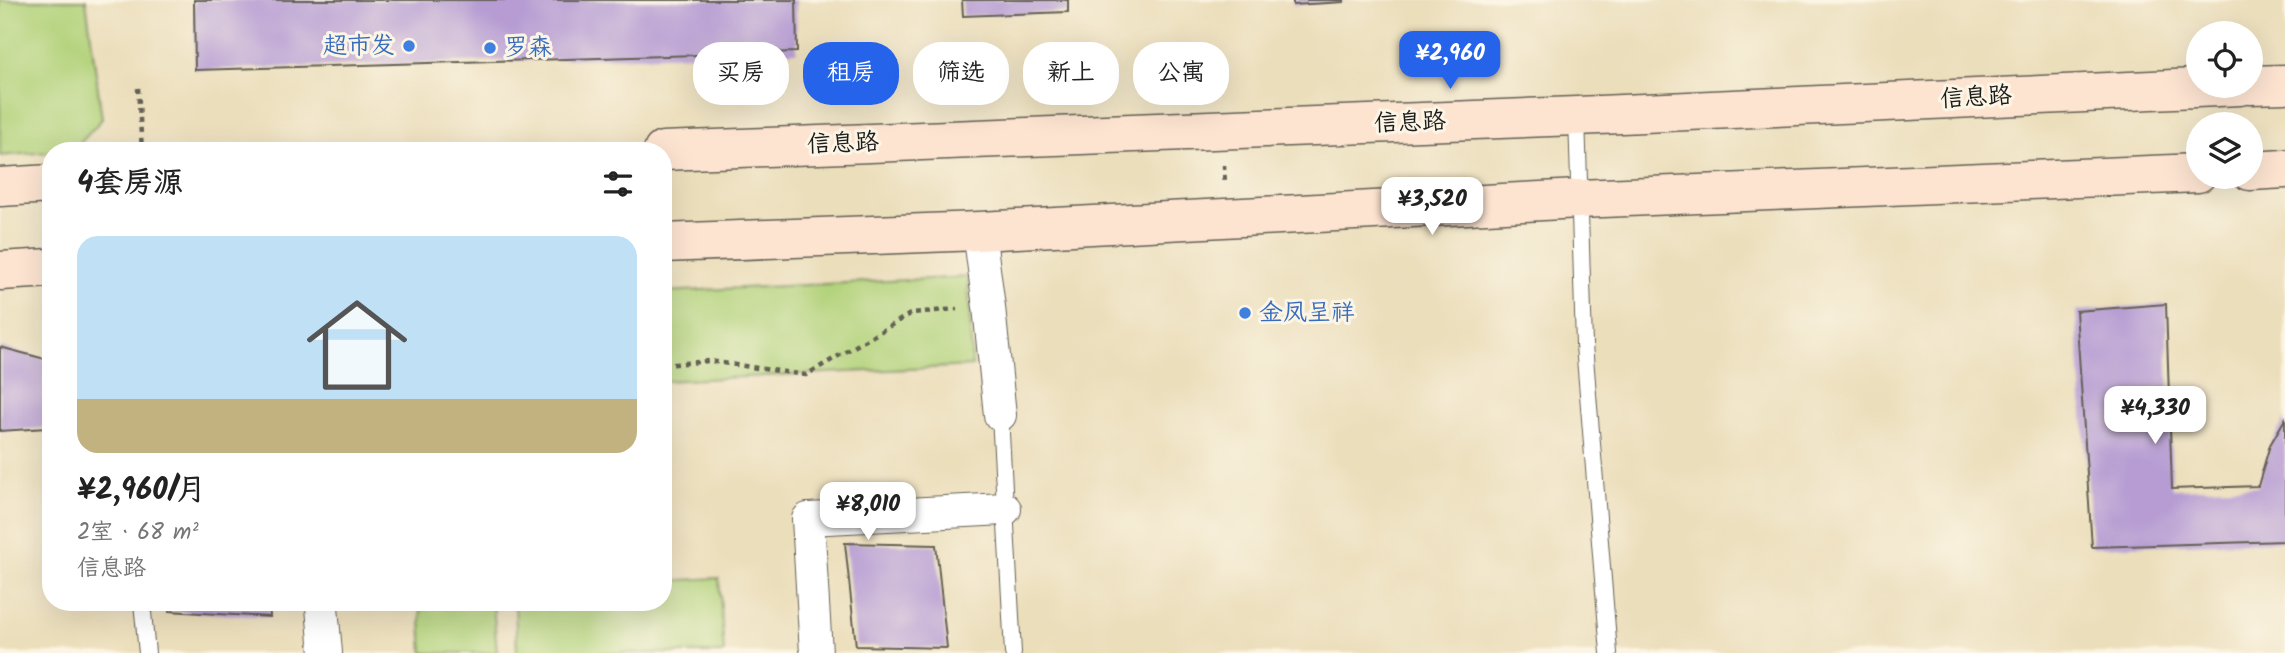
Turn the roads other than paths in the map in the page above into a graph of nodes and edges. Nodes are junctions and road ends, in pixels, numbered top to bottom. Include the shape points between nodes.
1 (2285, 84) edge
2 (2263, 85) edge
3 (2186, 88) edge
4 (1577, 116) junction
5 (672, 152) edge
6 (2285, 169) edge
7 (2263, 170) edge
8 (2186, 174) edge
9 (42, 185) edge
10 (0, 187) edge
11 (1579, 200) junction
12 (978, 231) junction
13 (672, 243) edge
14 (42, 269) edge
15 (0, 271) edge
16 (1000, 415) joint
17 (1005, 509) junction
18 (143, 611) edge
19 (322, 611) edge
20 (147, 653) edge
21 (319, 653) edge
22 (326, 653) edge
23 (816, 653) edge
24 (1013, 653) edge
25 (1609, 653) edge

1 - 2 main road
3 - 4 main road, 信息路
4 - 5 main road, 信息路
4 - 11 lane
6 - 7 main road
8 - 11 main road
9 - 10 main road
11 - 12 main road
11 - 25 lane via 1584,345
12 - 13 main road
12 - 16 street
14 - 15 main road
16 - 17 lane
17 - 23 street via 808,519
17 - 24 lane
18 - 20 lane
19 - 22 street
21 - 22 street

